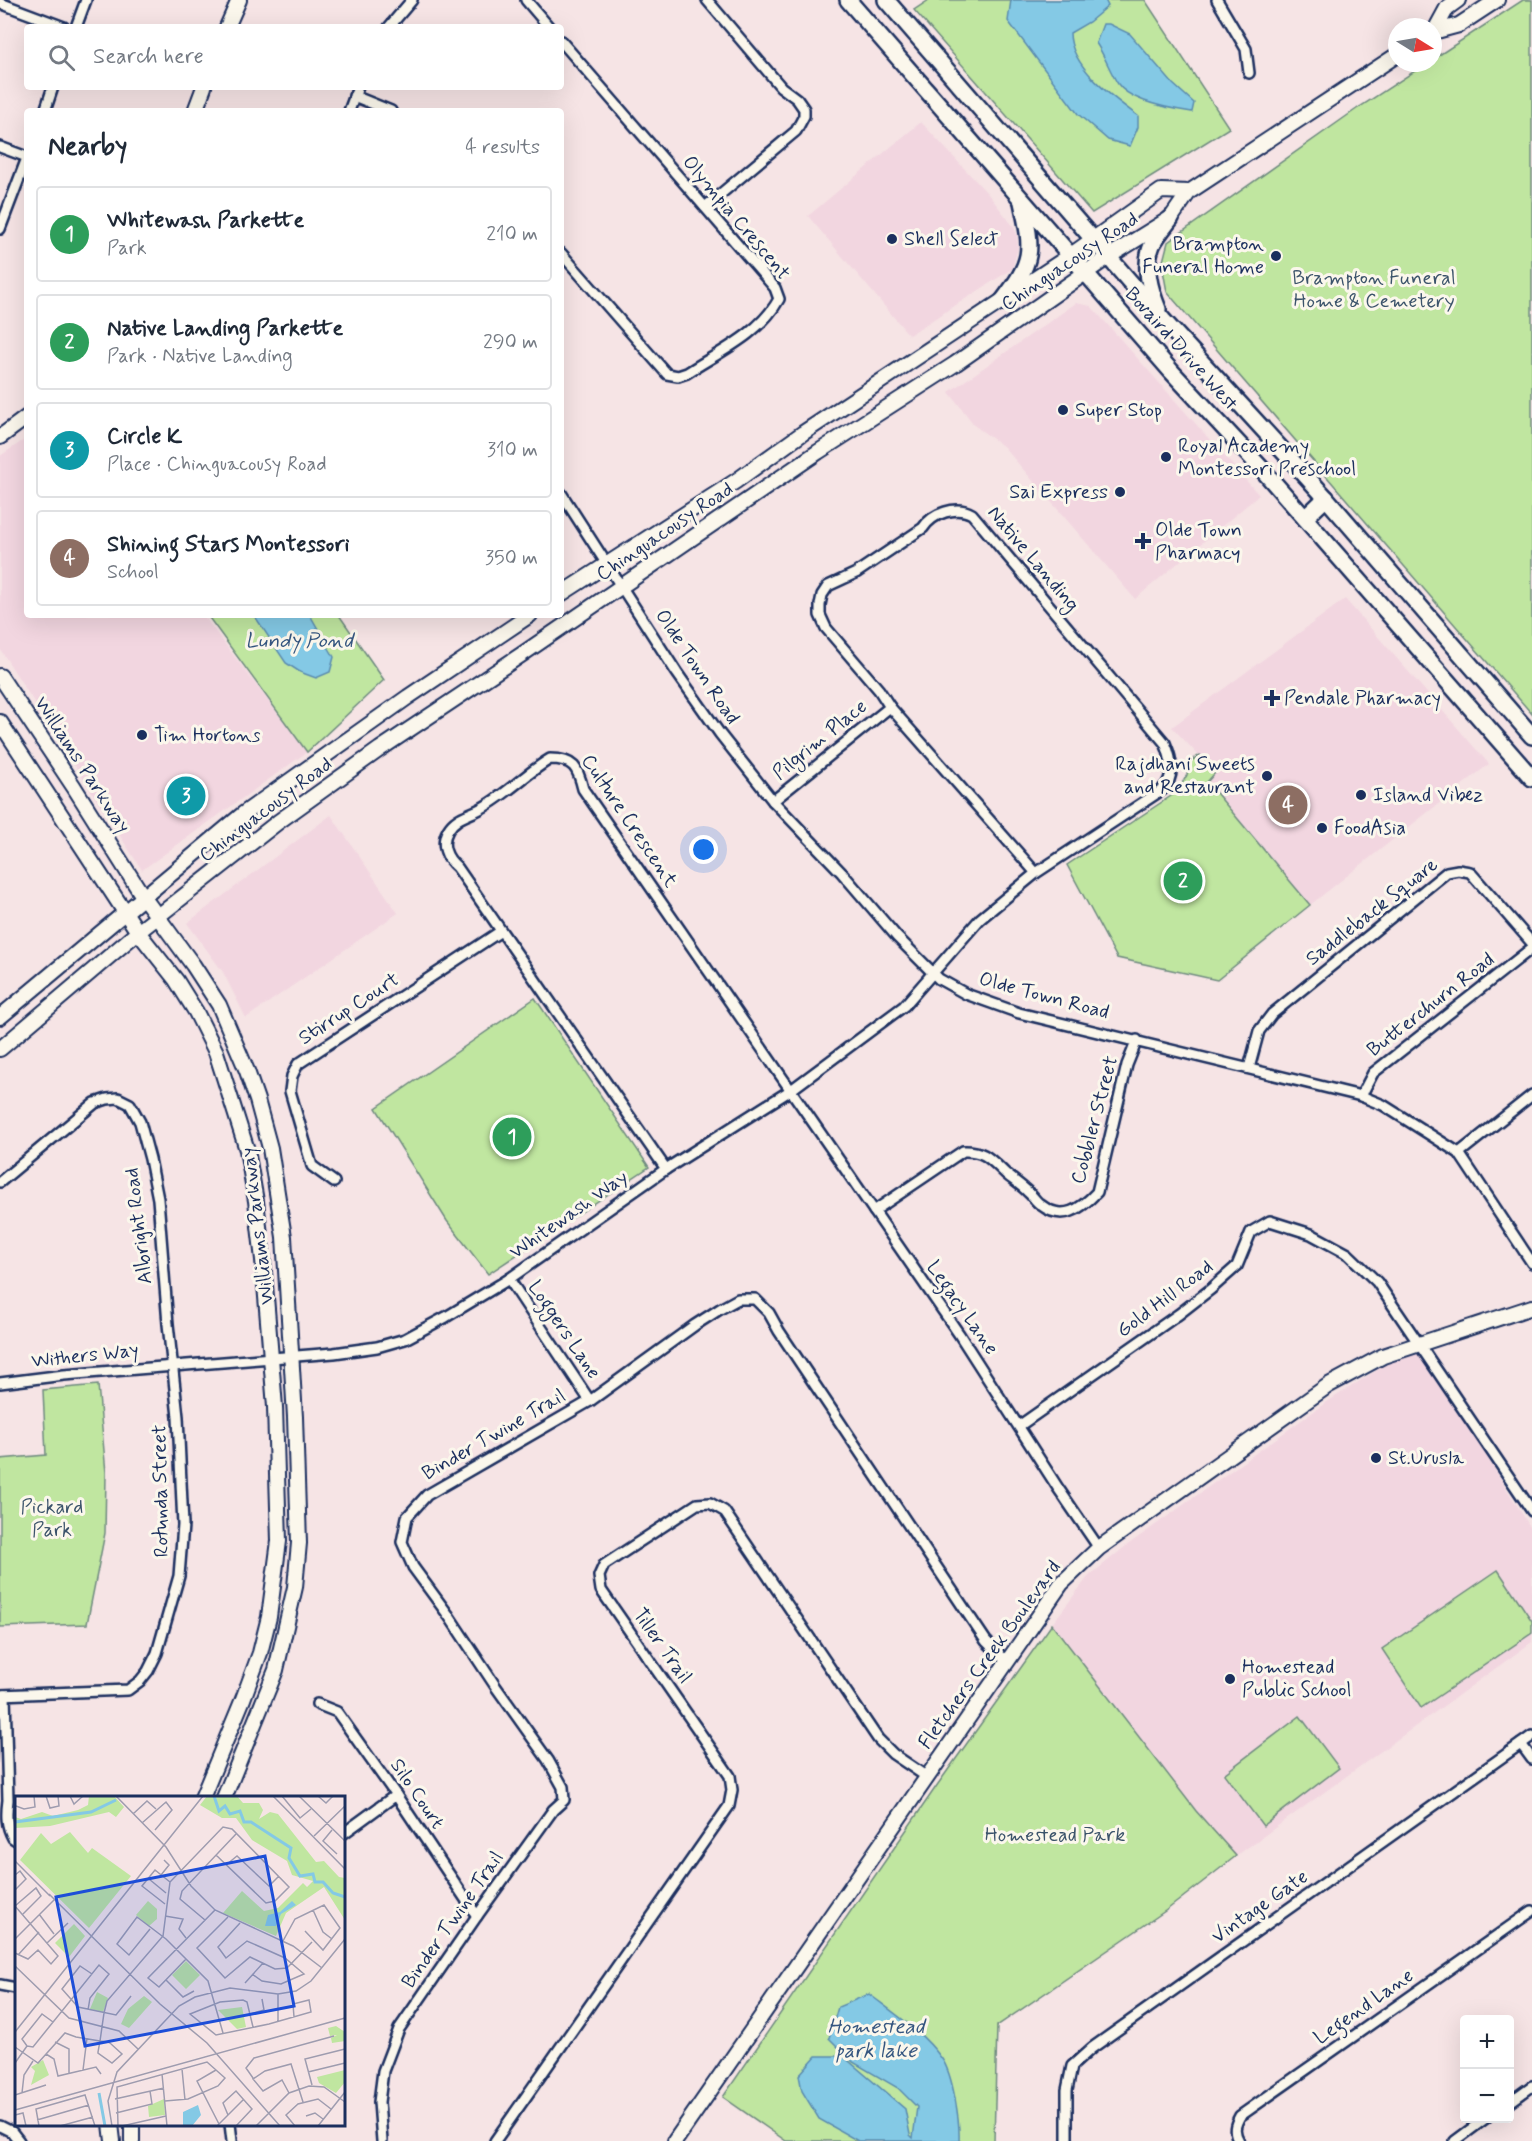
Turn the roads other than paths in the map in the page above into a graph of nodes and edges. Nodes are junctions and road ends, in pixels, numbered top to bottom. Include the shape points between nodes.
1 (86, 0) edge
2 (240, 0) edge
3 (411, 0) edge
4 (526, 0) edge
5 (707, 0) edge
6 (848, 0) edge
7 (886, 0) edge
8 (1217, 0) edge
9 (1458, 0) edge
10 (1497, 0) edge
11 (0, 3) edge
12 (1441, 18) edge
13 (56, 24) edge
14 (77, 24) edge
15 (228, 24) edge
16 (391, 24) edge
17 (546, 24) edge
18 (1442, 29) edge
19 (564, 44) edge
20 (1388, 61) edge
21 (1249, 73) dead end
22 (52, 90) edge
23 (203, 90) edge
24 (356, 92) edge
25 (46, 108) edge
26 (196, 108) edge
27 (350, 108) edge
28 (385, 108) edge
29 (0, 147) edge
30 (24, 157) edge
31 (24, 166) edge
32 (1188, 192) junction
33 (1021, 199) junction
34 (705, 207) junction
35 (1171, 218) junction
36 (0, 229) edge
37 (1094, 240) junction
38 (1071, 255) junction
39 (564, 256) edge
40 (1108, 257) junction
41 (1086, 273) junction
42 (1002, 302) junction
43 (1163, 320) junction
44 (24, 419) edge
45 (0, 437) edge
46 (564, 498) edge
47 (1326, 498) junction
48 (1305, 518) junction
49 (606, 564) junction
50 (620, 587) junction
51 (564, 592) edge
52 (526, 618) edge
53 (0, 676) edge
54 (890, 707) junction
55 (0, 722) edge
56 (1532, 736) edge
57 (1532, 778) edge
58 (773, 801) junction
59 (1036, 873) junction
60 (144, 898) junction
61 (125, 913) junction
62 (158, 918) junction
63 (501, 931) junction
64 (138, 932) junction
65 (1532, 943) edge
66 (1532, 948) edge
67 (933, 972) junction
68 (0, 1017) edge
69 (1137, 1040) junction
70 (0, 1049) edge
71 (1249, 1068) junction
72 (790, 1090) junction
73 (1532, 1095) edge
74 (1360, 1096) junction
75 (1459, 1153) junction
76 (666, 1169) junction
77 (0, 1182) edge
78 (333, 1182) dead end
79 (874, 1211) junction
80 (1532, 1263) edge
81 (509, 1279) junction
82 (1532, 1307) edge
83 (1418, 1344) junction
84 (292, 1357) junction
85 (271, 1359) junction
86 (174, 1365) junction
87 (0, 1383) edge
88 (590, 1401) junction
89 (1019, 1426) junction
90 (1532, 1511) edge
91 (1100, 1548) junction
92 (1007, 1662) junction
93 (3, 1695) edge
94 (317, 1704) dead end
95 (1532, 1736) edge
96 (1521, 1744) junction
97 (1532, 1759) edge
98 (927, 1777) junction
99 (396, 1795) junction
100 (202, 1796) edge
101 (224, 1796) edge
102 (345, 1832) edge
103 (15, 1839) edge
104 (1532, 1911) edge
105 (477, 1916) junction
106 (0, 1985) edge
107 (15, 1988) edge
108 (1532, 2086) edge
109 (1514, 2099) edge
110 (1479, 2123) edge
111 (0, 2126) edge
112 (111, 2126) edge
113 (230, 2126) edge
114 (19, 2141) edge
115 (113, 2141) edge
116 (232, 2141) edge
117 (382, 2141) edge
118 (495, 2141) edge
119 (675, 2141) edge
120 (1067, 2141) edge
121 (1239, 2141) edge
122 (1455, 2141) edge

1 - 14 street
2 - 15 main road
3 - 16 street
4 - 17 street
5 - 34 street via 781,87 797,99 804,116 795,131
6 - 33 main road, Bovaird Drive West
7 - 37 main road, Bovaird Drive West
8 - 21 street via 1246,48
9 - 12 main road
10 - 18 main road via 1459,25
11 - 13 street
19 - 34 street, Olympia Crescent
20 - 32 main road, Chinguacousy Road
22 - 25 street
23 - 26 main road
24 - 27 street
24 - 28 street
29 - 30 street
31 - 36 street
32 - 35 main road, Chinguacousy Road
32 - 37 main road, Chinguacousy Road via 1161,191
33 - 38 main road, Bovaird Drive West
33 - 42 main road via 1029,233 1029,254 1020,278
34 - 39 street, Olympia Crescent via 775,288 779,299 771,314 754,329 687,373 667,374
35 - 40 main road, Chinguacousy Road
35 - 43 main road via 1152,245 1148,276
37 - 38 main road, Chinguacousy Road
37 - 40 main road, Bovaird Drive West
38 - 41 main road, Bovaird Drive West
38 - 42 main road, Chinguacousy Road
40 - 41 main road, Chinguacousy Road
40 - 43 main road, Bovaird Drive West
41 - 48 main road, Bovaird Drive West
41 - 50 main road, Chinguacousy Road
42 - 49 main road, Chinguacousy Road
43 - 47 main road, Bovaird Drive West
44 - 45 main road
46 - 49 street, Olde Town Road
47 - 48 main road
47 - 56 main road, Bovaird Drive West
48 - 57 main road, Bovaird Drive West
49 - 50 street, Olde Town Road
49 - 51 main road, Chinguacousy Road
50 - 58 street, Olde Town Road via 720,734
50 - 62 main road, Chinguacousy Road via 296,808
52 - 60 main road, Chinguacousy Road via 243,814
53 - 60 main road, Williams Parkway
54 - 58 street, Pilgrim Place
54 - 59 street, Native Landing
54 - 59 street, Native Landing via 826,628 820,615 822,595 828,586 878,559 923,528 928,520 945,512 967,512 982,525 1171,755 1170,778 1162,790
55 - 61 main road, Williams Parkway
58 - 67 street, Olde Town Road
59 - 67 street, Native Landing via 981,919
60 - 61 main road, Chinguacousy Road
60 - 62 main road, Williams Parkway
61 - 64 main road, Williams Parkway
61 - 68 main road, Chinguacousy Road
62 - 64 main road, Chinguacousy Road
62 - 84 main road, Williams Parkway via 219,1005 257,1100 270,1148 284,1237
63 - 72 street, Culture Crescent via 449,860 445,851 447,831 458,818 479,810 550,759 561,759 573,764 583,789
63 - 76 street, Culture Crescent
63 - 78 street, Stirrup Court via 298,1064 290,1090 312,1166
64 - 70 main road, Chinguacousy Road
64 - 85 main road, Williams Parkway via 196,1012 233,1098 248,1150 256,1200
65 - 71 street, Saddleback Square via 1470,872 1447,872 1272,1014 1259,1031
66 - 74 street, Butterchurn Road via 1373,1073
67 - 69 street, Olde Town Road via 966,994 1019,1012
67 - 72 street, Whitewash Way via 904,1006
69 - 71 street, Olde Town Road
69 - 79 street, Cobbler Street via 1127,1065 1097,1192 1074,1212 1051,1212 990,1158 975,1151 963,1151
71 - 74 street, Olde Town Road
72 - 76 street, Whitewash Way
72 - 79 street, Legacy Lane
73 - 75 street
74 - 75 street, Olde Town Road via 1383,1105
75 - 80 street, Olde Town Road
76 - 81 street, Whitewash Way
77 - 86 street, Albright Road via 95,1102 118,1098 130,1104 140,1122 158,1199
79 - 89 street, Legacy Lane
81 - 84 street, Whitewash Way via 405,1339 378,1347
81 - 88 street, Loggers Lane
82 - 83 main road, Fletchers Creek Boulevard
83 - 89 street, Gold Hill Road via 1377,1282 1348,1254 1311,1234 1270,1221 1251,1232 1237,1266 1211,1289
83 - 90 street
83 - 91 main road, Fletchers Creek Boulevard via 1383,1356 1329,1385
84 - 85 street, Whitewash Way
84 - 101 main road, Williams Parkway via 299,1543 295,1587 276,1670
85 - 86 street, Whitewash Way
85 - 100 main road, Williams Parkway via 279,1493 275,1579 260,1653
86 - 87 street, Withers Way
86 - 93 street, Rotunda Street via 183,1525 179,1576 148,1671 128,1690
88 - 92 street, Binder Twine Trail via 720,1309 738,1299 755,1299 769,1313 986,1641
88 - 105 street, Binder Twine Trail via 427,1496 407,1518 402,1542 412,1567 563,1787 564,1800
89 - 91 street, Legacy Lane
91 - 92 main road, Fletchers Creek Boulevard via 1061,1584
92 - 98 main road, Fletchers Creek Boulevard
93 - 103 street via 6,1815 7,1827
94 - 99 street, Silo Court via 338,1712
95 - 96 street, Vintage Gate
96 - 97 street
96 - 120 street, Vintage Gate via 1092,2048 1072,2066 1067,2090
98 - 118 street, Tiller Trail via 878,1739 724,1510 710,1503 697,1504 604,1565 599,1575 601,1590 730,1776 729,1806
98 - 119 main road, Fletchers Creek Boulevard
99 - 102 street
99 - 105 street, Silo Court
104 - 121 street, Legend Lane via 1240,2116 1235,2126
105 - 117 street, Binder Twine Trail via 399,2029 383,2071 379,2102
106 - 107 street
108 - 109 street
110 - 122 street
111 - 114 street
112 - 115 main road
113 - 116 street

